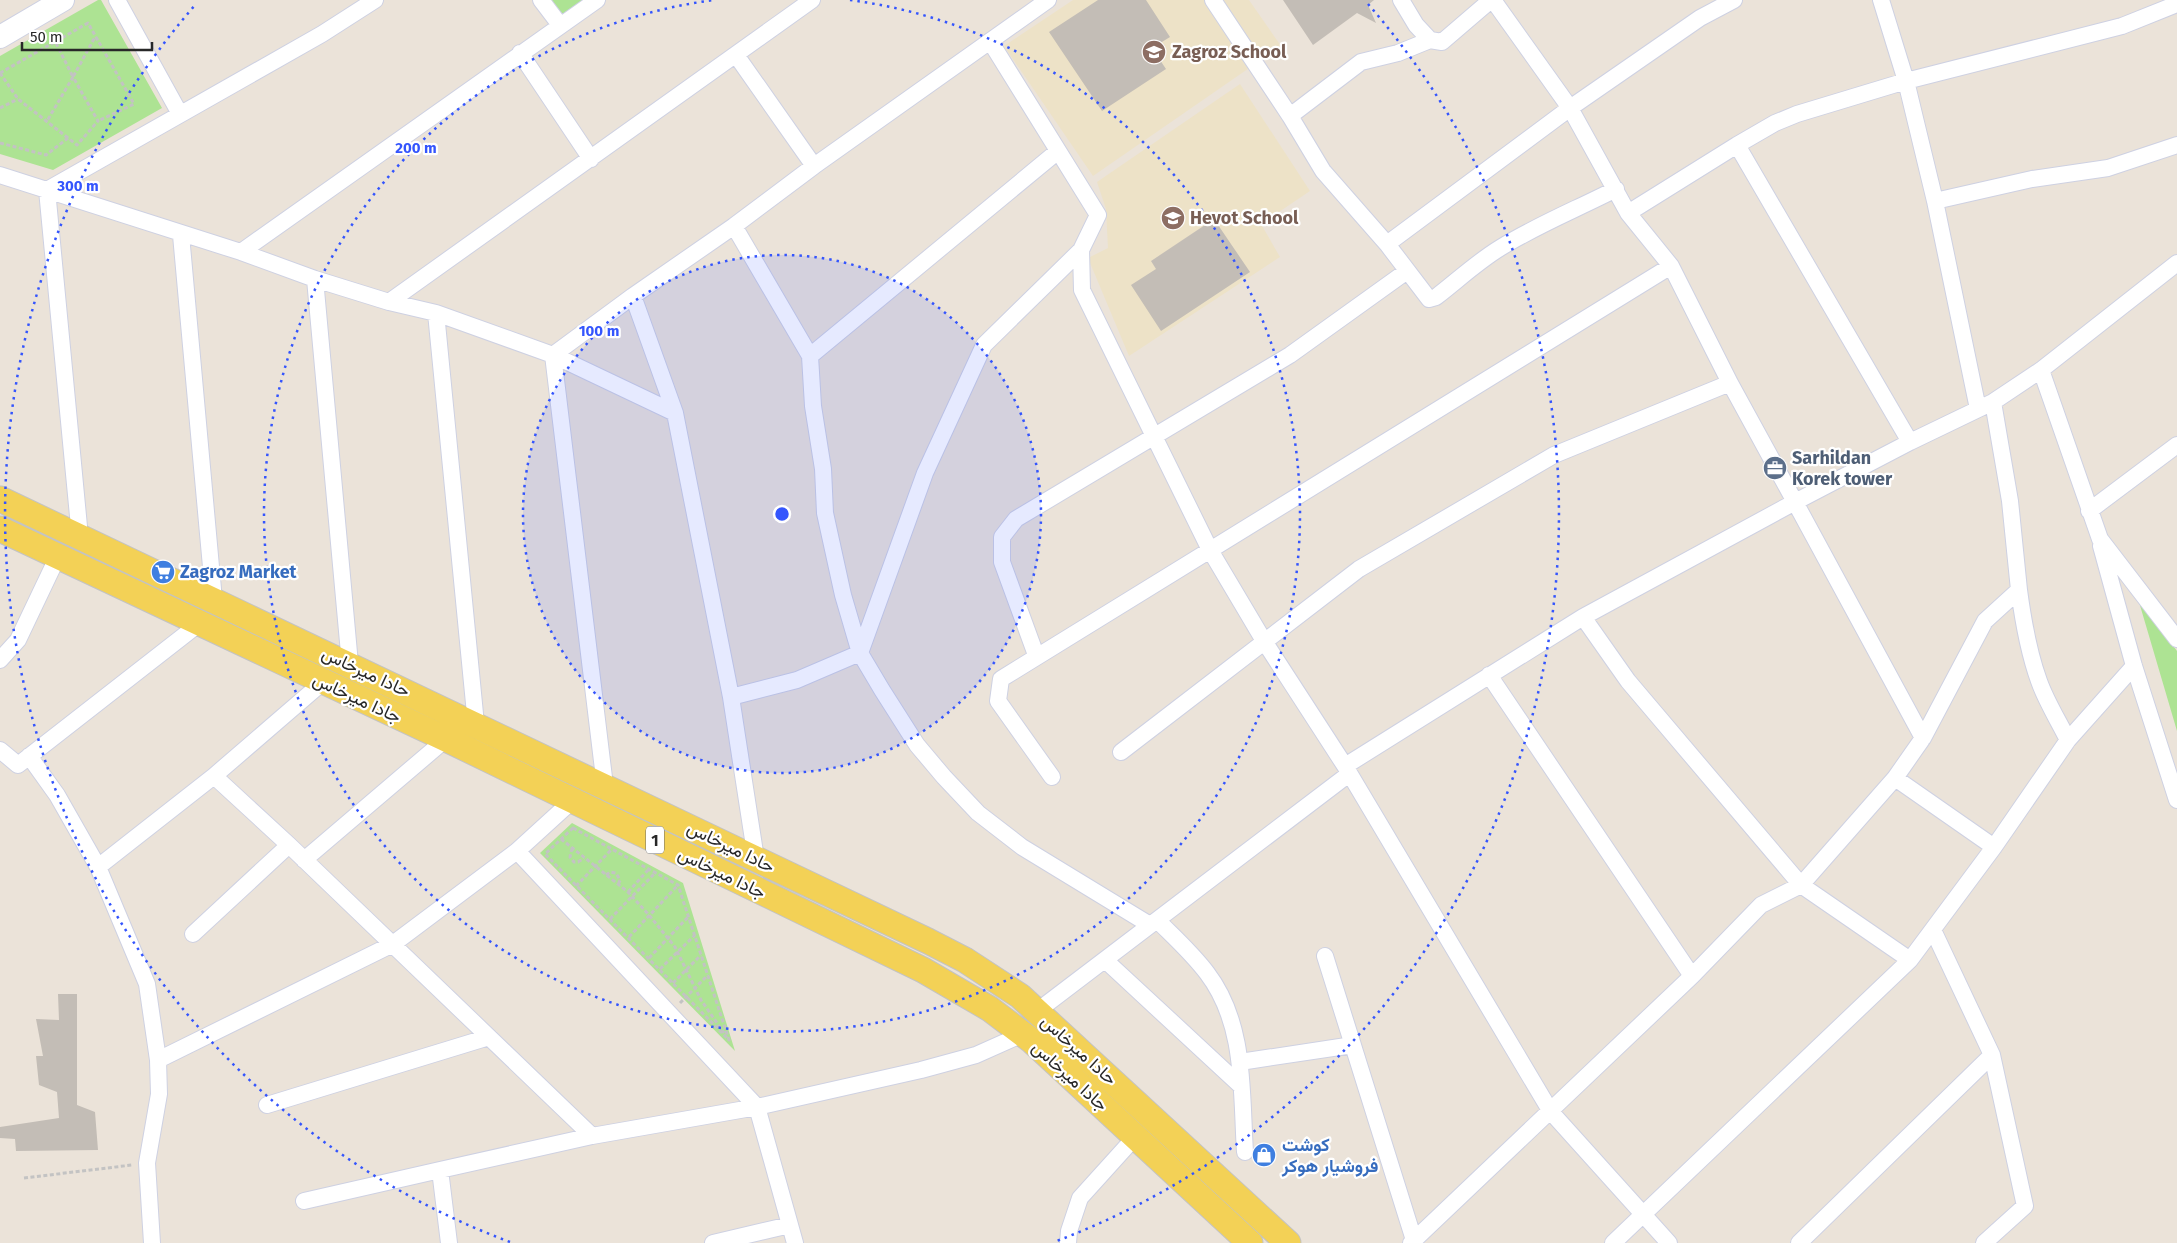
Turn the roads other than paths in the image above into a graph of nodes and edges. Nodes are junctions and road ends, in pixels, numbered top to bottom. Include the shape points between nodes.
1 (63, 0) edge
2 (117, 0) edge
3 (375, 0) edge
4 (541, 0) edge
5 (597, 0) edge
6 (812, 0) edge
7 (1048, 0) edge
8 (1214, 0) edge
9 (1401, 0) edge
10 (1492, 0) edge
11 (1734, 0) edge
12 (1880, 0) edge
13 (2177, 4) edge
14 (560, 26) junction
15 (0, 37) edge
16 (1430, 40) junction
17 (990, 41) junction
18 (520, 53) junction
19 (736, 55) junction
20 (1906, 81) junction
21 (1570, 108) junction
22 (180, 114) junction
23 (1290, 116) junction
24 (1737, 145) junction
25 (2177, 145) edge
26 (1058, 151) junction
27 (591, 159) junction
28 (814, 166) junction
29 (0, 175) edge
30 (1616, 189) junction
31 (47, 190) junction
32 (1935, 201) junction
33 (1628, 213) junction
34 (734, 226) junction
35 (181, 235) junction
36 (1387, 244) junction
37 (1081, 250) junction
38 (241, 252) junction
39 (2177, 263) edge
40 (1671, 266) junction
41 (1407, 271) junction
42 (315, 279) junction
43 (633, 296) junction
44 (389, 302) junction
45 (436, 313) junction
46 (553, 355) junction
47 (810, 356) junction
48 (2041, 370) junction
49 (1730, 383) junction
50 (1993, 402) junction
51 (1978, 409) junction
52 (675, 413) junction
53 (1154, 435) junction
54 (1910, 442) junction
55 (2177, 445) edge
56 (0, 499) edge
57 (1795, 502) junction
58 (2089, 511) junction
59 (0, 529) edge
60 (80, 537) junction
61 (2100, 539) junction
62 (1210, 550) junction
63 (58, 556) junction
64 (2018, 590) junction
65 (214, 600) junction
66 (1583, 617) junction
67 (200, 623) junction
68 (2177, 639) edge
69 (1264, 641) junction
70 (860, 653) junction
71 (1036, 655) junction
72 (0, 660) edge
73 (350, 664) junction
74 (2134, 666) junction
75 (1488, 675) junction
76 (323, 682) junction
77 (731, 697) junction
78 (476, 724) junction
79 (1923, 738) junction
80 (446, 739) junction
81 (2068, 740) junction
82 (0, 750) edge
83 (1121, 752) dead end
84 (29, 756) junction
85 (1347, 770) junction
86 (214, 776) junction
87 (1052, 777) dead end
88 (1895, 778) junction
89 (606, 786) junction
90 (573, 800) junction
91 (2177, 800) edge
92 (289, 845) junction
93 (1994, 847) junction
94 (517, 851) junction
95 (756, 859) junction
96 (304, 860) junction
97 (98, 867) junction
98 (1801, 885) junction
99 (1154, 922) junction
100 (1934, 930) junction
101 (193, 934) dead end
102 (393, 944) junction
103 (1324, 956) dead end
104 (1105, 960) junction
105 (1910, 960) junction
106 (1692, 976) junction
107 (1036, 1012) junction
108 (1022, 1034) junction
109 (489, 1037) junction
110 (1352, 1044) junction
111 (1992, 1055) junction
112 (158, 1060) junction
113 (1240, 1062) junction
114 (1241, 1086) junction
115 (267, 1105) dead end
116 (757, 1107) junction
117 (1551, 1112) junction
118 (592, 1136) junction
119 (1136, 1136) junction
120 (1245, 1152) dead end
121 (440, 1170) junction
122 (304, 1201) dead end
123 (1642, 1215) junction
124 (790, 1225) junction
125 (1413, 1242) edge
126 (152, 1243) edge
127 (449, 1243) edge
128 (713, 1243) edge
129 (794, 1243) edge
130 (1068, 1243) edge
131 (1250, 1243) edge
132 (1288, 1243) edge
133 (1613, 1243) edge
134 (1669, 1243) edge
135 (1799, 1243) edge
136 (1984, 1243) edge

1 - 15 main road
2 - 22 street
3 - 22 street via 322,34
4 - 14 street
5 - 14 street
6 - 19 street
7 - 17 street
8 - 23 street
9 - 16 street via 1416,25
10 - 16 street via 1442,42
10 - 21 street
11 - 21 street via 1700,18
12 - 20 street
13 - 20 street via 2122,26
14 - 18 street
16 - 23 street via 1398,53 1361,62
17 - 26 street
17 - 28 street
18 - 27 street
18 - 38 street
19 - 27 street
19 - 28 street
20 - 24 street via 1797,114
20 - 32 street
21 - 30 street
21 - 36 street
22 - 31 street
23 - 36 street via 1323,171
24 - 33 street
24 - 54 street
25 - 32 street via 2108,168 2032,179
26 - 37 street via 1098,216
26 - 47 street
27 - 44 street
28 - 34 street
29 - 31 street
30 - 33 street
30 - 41 street via 1498,249 1436,297 1429,299
31 - 35 street
31 - 60 street
32 - 51 street
33 - 40 street
34 - 43 street
34 - 47 street
35 - 38 street
35 - 65 street
36 - 41 street
37 - 53 street via 1082,290
37 - 70 street via 984,345 926,473
38 - 42 street
39 - 48 street
40 - 49 street
40 - 62 street
41 - 53 street via 1290,355
42 - 44 street
42 - 73 street
43 - 46 street
43 - 52 street
44 - 45 street
45 - 46 street
45 - 78 street
46 - 52 street
46 - 89 street
47 - 70 street via 825,513
48 - 50 street
48 - 58 street
49 - 57 street
49 - 69 street via 1554,455 1359,569
50 - 51 street
50 - 64 street via 2010,501
51 - 54 street
52 - 77 street
53 - 62 street
53 - 71 street via 1016,519 1002,537 1002,562
54 - 57 street
55 - 58 street
56 - 60 main road, حادا ميرخاس
57 - 66 street
57 - 79 street
58 - 61 street
59 - 63 main road, جادا ميرخاس / 1
60 - 65 main road, حادا ميرخاس
61 - 68 street
61 - 74 street
62 - 69 street
62 - 71 street
63 - 67 main road, جادا ميرخاس / 1
63 - 72 street via 18,640
64 - 79 street via 1985,621
64 - 81 street via 2039,682
65 - 73 main road, حادا ميرخاس
66 - 75 street
66 - 98 street via 1628,681
67 - 76 main road, جادا ميرخاس / 1
67 - 84 street
69 - 83 street
69 - 85 street
70 - 77 street via 796,680
70 - 99 street via 917,745 978,813 1022,847
71 - 87 street via 1001,679 998,701
73 - 78 main road, حادا ميرخاس
74 - 81 street
74 - 91 street
75 - 85 street
75 - 106 street
76 - 80 main road, جادا ميرخاس / 1
76 - 86 street
77 - 95 street
78 - 89 main road, حادا ميرخاس
79 - 88 street
80 - 90 main road, جادا ميرخاس / 1
80 - 96 street
81 - 93 street
82 - 84 street via 18,765
84 - 97 street via 57,795
85 - 99 street
85 - 117 street
86 - 92 street
86 - 97 street
88 - 93 street
88 - 98 street
89 - 95 main road, حادا ميرخاس
90 - 94 street
90 - 108 main road, جادا ميرخاس / 1 via 946,982 990,1008
92 - 96 street
92 - 101 street
93 - 100 street
94 - 102 street
94 - 116 street
95 - 107 main road, حادا ميرخاس via 964,960 1020,996
96 - 102 street
97 - 112 street via 147,984
98 - 105 street
98 - 106 street via 1761,905
99 - 104 street
99 - 113 street via 1193,956 1208,974 1234,1030
100 - 105 street
100 - 111 street
102 - 109 street
102 - 112 street
103 - 110 street
104 - 107 street
104 - 114 street
105 - 123 street
106 - 117 street
107 - 132 main road, حادا ميرخاس
108 - 116 street via 976,1055
108 - 119 main road, جادا ميرخاس / 1
109 - 115 street
109 - 118 street
110 - 113 street
110 - 125 street
111 - 135 street
111 - 136 street via 2025,1206
112 - 126 street via 160,1094 147,1163
113 - 114 street
114 - 120 street
116 - 118 street
116 - 124 street
117 - 123 street
117 - 125 street
118 - 121 street
119 - 130 street via 1080,1198
119 - 131 main road, جادا ميرخاس / 1
121 - 122 street
121 - 127 street
123 - 133 street
123 - 134 street
124 - 128 street
124 - 129 street

